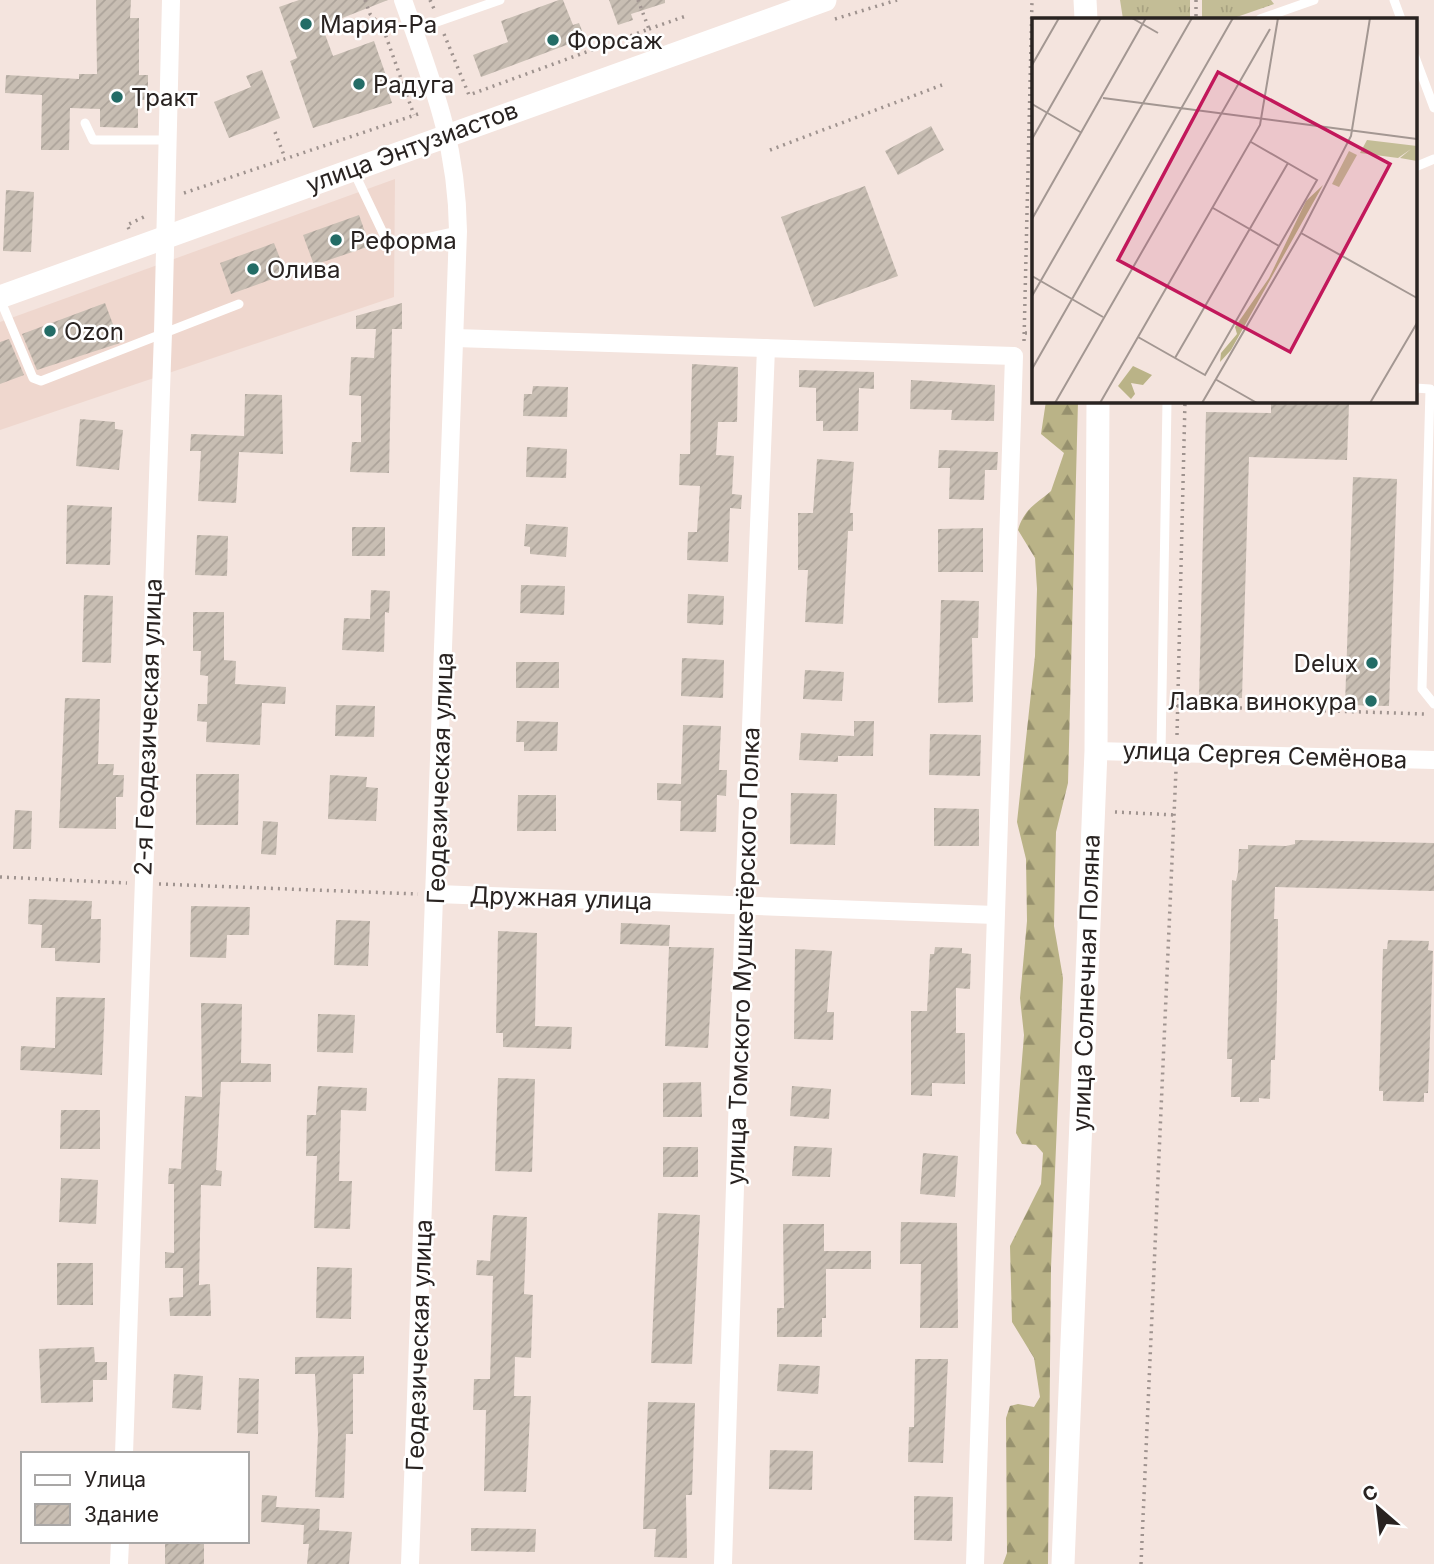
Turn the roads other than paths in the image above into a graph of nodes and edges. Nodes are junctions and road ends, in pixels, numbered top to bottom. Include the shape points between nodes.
1 (171, 0) edge
2 (403, 0) edge
3 (500, 0) edge
4 (825, 0) edge
5 (1085, 0) edge
6 (1314, 0) edge
7 (1394, 0) edge
8 (1086, 18) edge
9 (1263, 18) edge
10 (1401, 18) edge
11 (414, 30) junction
12 (1416, 60) edge
13 (1434, 108) edge
14 (85, 123) dead end
15 (447, 134) junction
16 (169, 140) junction
17 (1434, 159) edge
18 (1416, 167) edge
19 (352, 169) junction
20 (458, 231) junction
21 (164, 238) junction
22 (0, 298) edge
23 (239, 304) dead end
24 (163, 333) junction
25 (455, 338) junction
26 (766, 348) junction
27 (1432, 389) edge
28 (1098, 402) edge
29 (1167, 402) edge
30 (1434, 704) edge
31 (1096, 751) junction
32 (1169, 752) junction
33 (1434, 760) edge
34 (437, 894) junction
35 (744, 904) junction
36 (995, 915) junction
37 (124, 1452) edge
38 (120, 1543) edge
39 (119, 1564) edge
40 (410, 1564) edge
41 (723, 1564) edge
42 (975, 1564) edge
43 (1063, 1564) edge

1 - 16 street, 2-я Геодезическая улица
2 - 11 street, Геодезическая улица
3 - 11 lane
4 - 15 street, улица Энтузиастов
5 - 8 street
6 - 9 lane
7 - 10 lane
11 - 15 street, Геодезическая улица
12 - 13 lane
14 - 16 lane via 93,140
15 - 19 street, улица Энтузиастов
15 - 20 street, Геодезическая улица via 456,171
16 - 21 street, 2-я Геодезическая улица
17 - 18 lane
19 - 20 lane via 390,241 408,242
19 - 21 street, улица Энтузиастов
20 - 25 street, Геодезическая улица
21 - 22 street, улица Энтузиастов
21 - 24 street, 2-я Геодезическая улица
22 - 24 lane via 37,380
23 - 24 lane
24 - 37 street, 2-я Геодезическая улица
25 - 26 street
25 - 34 street, Геодезическая улица
26 - 35 street, улица Томского Мушкетёрского Полка
26 - 36 street via 1014,356
27 - 30 lane via 1422,690
28 - 31 street, улица Солнечная Поляна
29 - 32 lane via 1162,705
31 - 32 street, улица Сергея Семёнова
31 - 43 street, улица Солнечная Поляна
32 - 33 street, улица Сергея Семёнова
34 - 35 street, Дружная улица
34 - 40 street, Геодезическая улица
35 - 36 street, Дружная улица
35 - 41 street, улица Томского Мушкетёрского Полка
36 - 42 street
38 - 39 street

